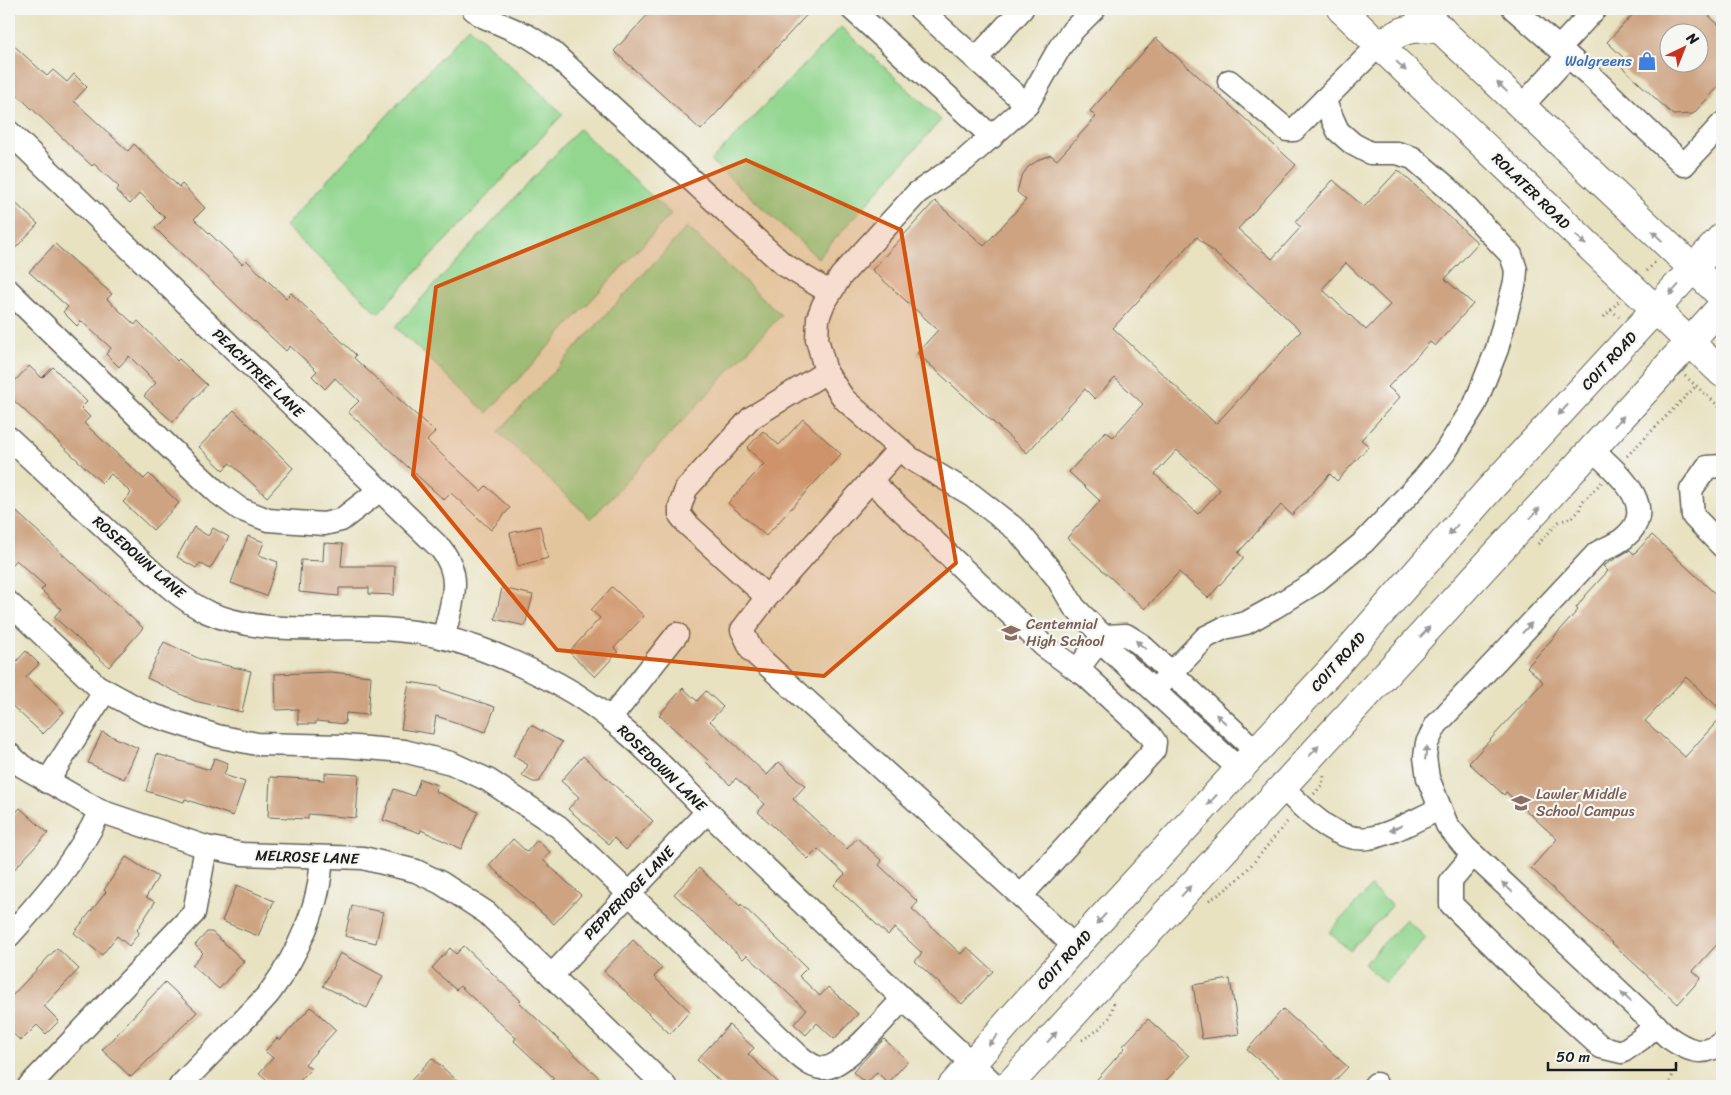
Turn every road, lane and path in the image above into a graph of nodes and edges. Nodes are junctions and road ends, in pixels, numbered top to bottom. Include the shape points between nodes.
1 (473, 9) edge
2 (852, 9) edge
3 (920, 9) edge
4 (1022, 9) edge
5 (1094, 9) edge
6 (1341, 9) edge
7 (1419, 9) edge
8 (1514, 9) edge
9 (1595, 9) edge
10 (1441, 29) junction
11 (1379, 45) junction
12 (1563, 52) junction
13 (976, 59) junction
14 (1230, 82) dead end
15 (1324, 100) junction
16 (1027, 105) junction
17 (1522, 106) junction
18 (1722, 124) edge
19 (9, 132) edge
20 (992, 136) junction
21 (1722, 237) edge
22 (1692, 269) junction
23 (9, 291) edge
24 (829, 292) junction
25 (1722, 296) edge
26 (1722, 306) edge
27 (1611, 310) dead end
28 (1656, 310) junction
29 (1604, 317) dead end
30 (1690, 342) junction
31 (826, 372) junction
32 (1722, 373) edge
33 (1692, 383) dead end
34 (1696, 386) junction
35 (1722, 409) edge
36 (9, 438) edge
37 (900, 449) junction
38 (1593, 450) junction
39 (1722, 466) edge
40 (1613, 470) junction
41 (871, 481) junction
42 (380, 490) junction
43 (1722, 546) edge
44 (1532, 550) dead end
45 (766, 597) junction
46 (9, 603) edge
47 (677, 634) dead end
48 (444, 636) junction
49 (1103, 636) junction
50 (1077, 670) junction
51 (1171, 673) junction
52 (1155, 690) junction
53 (105, 691) junction
54 (610, 719) junction
55 (1249, 761) junction
56 (13, 767) edge
57 (1325, 773) dead end
58 (47, 782) junction
59 (1281, 786) junction
60 (1308, 799) junction
61 (1440, 808) junction
62 (100, 812) junction
63 (707, 812) junction
64 (206, 847) junction
65 (1474, 856) junction
66 (321, 858) junction
67 (630, 893) junction
68 (1021, 896) junction
69 (1208, 901) dead end
70 (9, 936) edge
71 (1075, 947) junction
72 (552, 975) junction
73 (903, 999) junction
74 (1117, 999) dead end
75 (1656, 1025) junction
76 (1722, 1042) edge
77 (1075, 1043) dead end
78 (1685, 1049) junction
79 (972, 1064) junction
80 (29, 1086) edge
81 (180, 1086) edge
82 (665, 1086) edge
83 (952, 1086) edge
84 (996, 1086) edge
85 (1008, 1086) edge
86 (1668, 1086) edge

1 - 24 street via 528,36 550,51 783,264
2 - 20 street
3 - 13 street
4 - 13 street
5 - 16 street via 1060,48
6 - 11 main road, ROLATER ROAD
7 - 10 main road
8 - 12 street
9 - 12 street
10 - 11 main road via 1400,31
17 -> 10 main road
11 - 15 street
11 -> 28 main road, ROLATER ROAD
12 - 17 street
12 - 18 street via 1684,165
13 - 16 street
14 - 15 street via 1287,130 1294,130
15 - 51 street via 1338,131 1353,144 1370,154 1408,155 1448,190 1511,255 1516,270 1515,282 1484,385 1456,435 1424,478 1364,542 1314,583 1246,623 1210,634
16 - 20 street
22 -> 17 main road
19 - 42 street, PEACHTREE LANE
20 - 24 street via 965,160 917,193
21 - 22 main road, COIT ROAD
22 - 25 main road
22 -> 28 main road, COIT ROAD
23 - 42 street via 171,449 240,509 268,520 324,524 341,520
24 - 31 street via 817,326 818,350
26 - 30 main road
27 - 29 path
28 - 30 main road, ROLATER ROAD
28 -> 55 main road, COIT ROAD via 1488,491
30 - 32 main road, ROLATER ROAD
38 -> 30 main road
31 - 37 street via 844,399
31 - 45 street via 751,418 686,489 681,499 680,514 684,521
33 - 34 path
34 - 35 path
34 - 40 path
36 - 48 street, ROSEDOWN LANE via 167,586 207,612 243,624 284,629 373,628
37 - 41 street
37 - 49 street via 1005,519 1040,556 1074,607
38 - 40 street
59 -> 38 main road
39 - 43 street via 1707,467 1691,490 1693,516
40 - 44 path via 1582,502 1573,517 1560,522
61 -> 40 street via 1428,778 1425,758 1436,725 1597,553 1624,538 1636,524 1636,498 1628,484
41 - 45 street
41 - 50 street via 1044,646
42 - 48 street, PEACHTREE LANE via 451,561 455,571 454,584
45 - 68 street via 742,630 752,650
46 - 53 street
47 - 54 street
48 - 54 street, ROSEDOWN LANE via 544,677 596,707
49 - 50 street
51 -> 49 street via 1131,637
49 - 52 street via 1110,650
50 - 68 street via 1150,735 1154,750
51 - 52 street
55 -> 51 street
52 - 55 street
53 - 58 street
53 - 67 street via 146,712 216,736 265,744 404,751 451,763 488,780 540,812
54 - 63 street, ROSEDOWN LANE via 641,744
55 - 59 main road
55 -> 71 main road, COIT ROAD
56 - 58 street, MELROSE LANE
57 - 60 path via 1322,785
58 - 62 street, MELROSE LANE
59 - 60 street
85 -> 59 main road
61 -> 60 street via 1368,838 1334,830
60 - 69 path via 1243,874
61 - 65 street via 1447,825
62 - 64 street, MELROSE LANE
62 - 70 street via 80,850 56,883
63 - 67 street, PEPPERIDGE LANE
63 - 73 street, ROSEDOWN LANE
64 - 66 street, MELROSE LANE via 242,854
64 - 80 street via 194,913
75 -> 65 street
65 - 75 street via 1452,881 1451,904 1534,986 1601,1047 1622,1052
66 - 72 street, MELROSE LANE via 363,858 416,871 441,883 487,913
66 - 81 street via 321,871 308,918 289,960 269,992
67 - 72 street, PEPPERIDGE LANE
67 - 73 street via 798,1055 814,1066 825,1068 842,1062
68 - 71 street
71 -> 79 main road, COIT ROAD
72 - 82 street, MELROSE LANE
73 - 79 street, ROSEDOWN LANE
74 - 77 path via 1110,1017 1098,1030
75 - 78 street
76 - 78 street via 1709,1050
78 - 86 path
79 - 83 main road, COIT ROAD
79 - 84 street, ROSEDOWN LANE

